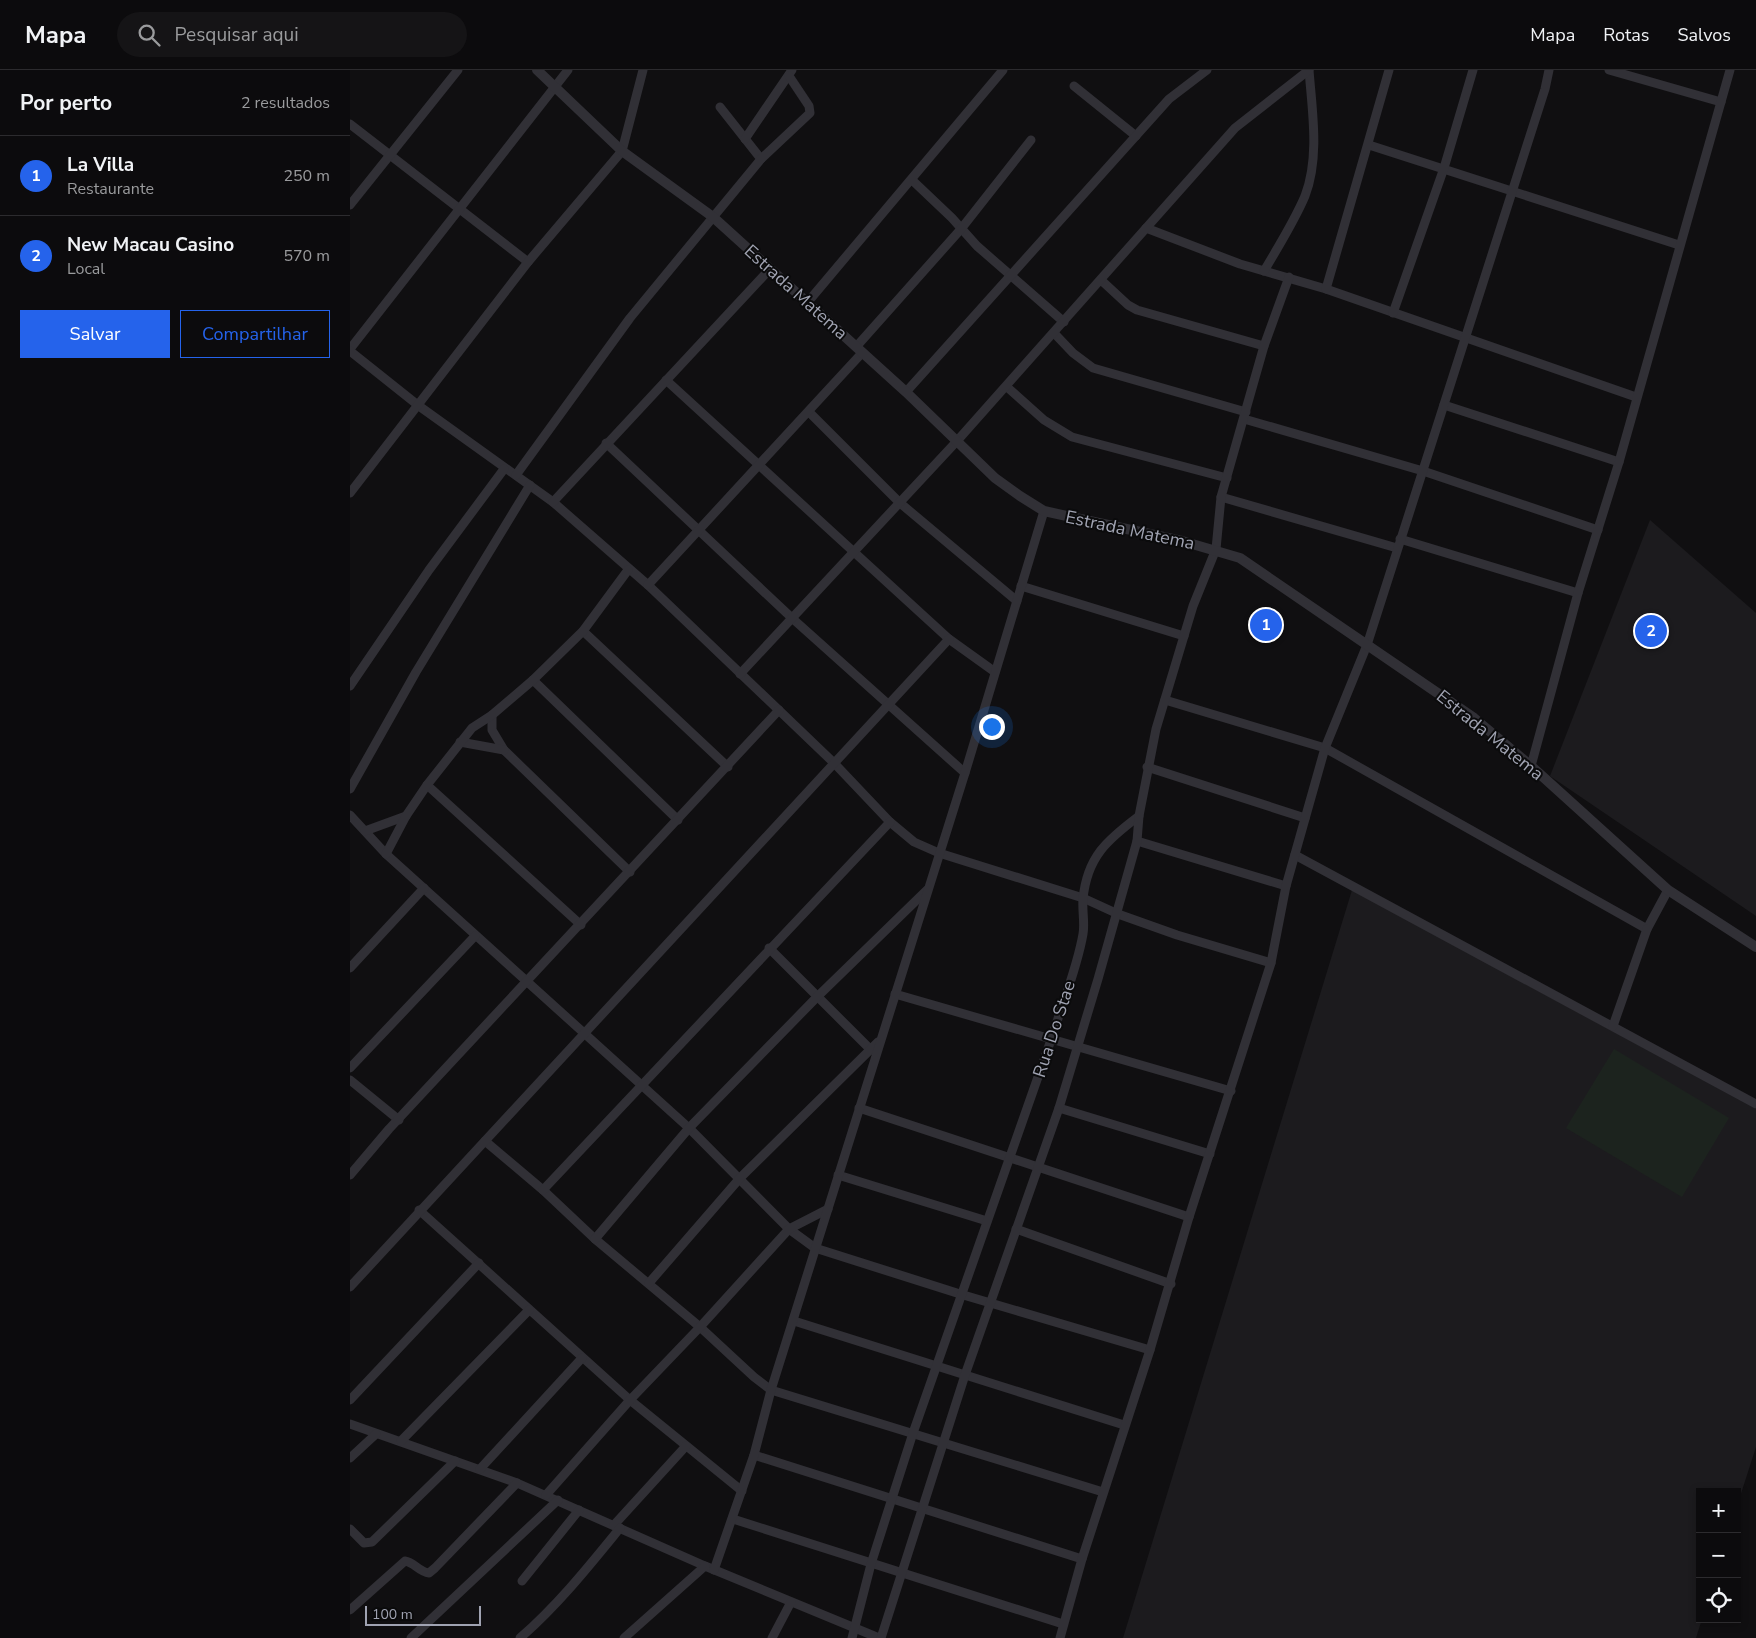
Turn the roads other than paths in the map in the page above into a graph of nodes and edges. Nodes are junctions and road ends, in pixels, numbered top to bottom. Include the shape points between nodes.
1 (458, 70) edge
2 (537, 70) edge
3 (568, 70) edge
4 (643, 70) edge
5 (1003, 70) edge
6 (1207, 70) edge
7 (1309, 70) edge
8 (1389, 70) edge
9 (1473, 70) edge
10 (1549, 70) edge
11 (1608, 70) edge
12 (1730, 70) edge
13 (790, 73) edge
14 (554, 86) junction
15 (1074, 86) dead end
16 (1721, 102) junction
17 (720, 107) dead end
18 (350, 124) edge
19 (1136, 136) junction
20 (745, 139) junction
21 (1031, 140) dead end
22 (1369, 145) junction
23 (622, 150) junction
24 (390, 155) junction
25 (761, 159) junction
26 (1444, 168) junction
27 (912, 180) junction
28 (1511, 192) junction
29 (350, 205) edge
30 (459, 208) junction
31 (714, 217) junction
32 (1146, 228) junction
33 (961, 229) junction
34 (1679, 245) junction
35 (528, 262) junction
36 (770, 269) junction
37 (1264, 271) junction
38 (1010, 276) junction
39 (1289, 277) junction
40 (1101, 280) junction
41 (1326, 289) junction
42 (807, 303) junction
43 (1393, 313) junction
44 (1064, 322) junction
45 (1054, 333) junction
46 (1467, 337) junction
47 (1264, 346) junction
48 (350, 350) edge
49 (859, 350) junction
50 (666, 380) junction
51 (1006, 386) junction
52 (906, 392) junction
53 (1636, 397) junction
54 (1444, 405) junction
55 (419, 406) junction
56 (809, 412) junction
57 (1245, 416) junction
58 (957, 441) junction
59 (606, 443) junction
60 (1619, 462) junction
61 (760, 465) junction
62 (504, 469) junction
63 (1423, 471) junction
64 (516, 475) junction
65 (1227, 478) junction
66 (530, 485) junction
67 (350, 493) edge
68 (1221, 497) junction
69 (554, 502) junction
70 (900, 503) junction
71 (1044, 511) junction
72 (1598, 530) junction
73 (699, 532) junction
74 (1400, 539) junction
75 (1397, 548) junction
76 (1216, 549) junction
77 (855, 552) junction
78 (628, 570) junction
79 (648, 585) junction
80 (1021, 586) junction
81 (1578, 593) junction
82 (1017, 600) junction
83 (793, 619) junction
84 (583, 630) junction
85 (1184, 636) junction
86 (949, 639) junction
87 (1367, 644) junction
88 (995, 672) junction
89 (740, 674) junction
90 (533, 680) junction
91 (350, 686) edge
92 (1165, 700) junction
93 (888, 704) junction
94 (779, 710) junction
95 (492, 715) junction
96 (460, 742) junction
97 (1325, 748) junction
98 (504, 750) junction
99 (834, 763) junction
100 (1531, 766) junction
101 (728, 767) junction
102 (1147, 768) junction
103 (966, 773) junction
104 (426, 785) junction
105 (350, 789) edge
106 (350, 815) edge
107 (406, 816) junction
108 (1139, 816) junction
109 (1306, 818) junction
110 (678, 820) junction
111 (890, 822) junction
112 (365, 831) junction
113 (1137, 841) junction
114 (940, 853) junction
115 (386, 854) junction
116 (1295, 854) junction
117 (630, 872) junction
118 (1286, 886) junction
119 (424, 888) junction
120 (928, 889) junction
121 (1668, 890) junction
122 (1083, 898) junction
123 (1118, 914) junction
124 (581, 925) junction
125 (1647, 929) junction
126 (475, 936) junction
127 (769, 948) junction
128 (1756, 948) edge
129 (1271, 963) junction
130 (350, 968) edge
131 (526, 982) junction
132 (895, 994) junction
133 (817, 997) junction
134 (1612, 1026) junction
135 (584, 1034) junction
136 (1052, 1038) junction
137 (880, 1040) junction
138 (1079, 1045) junction
139 (871, 1050) junction
140 (350, 1068) edge
141 (350, 1080) edge
142 (641, 1086) junction
143 (1231, 1090) junction
144 (1756, 1104) edge
145 (859, 1108) junction
146 (1059, 1108) junction
147 (399, 1120) junction
148 (690, 1128) junction
149 (485, 1141) junction
150 (1210, 1154) junction
151 (1010, 1157) junction
152 (1039, 1167) junction
153 (350, 1175) edge
154 (838, 1175) junction
155 (740, 1178) junction
156 (543, 1190) junction
157 (828, 1209) junction
158 (420, 1210) junction
159 (1189, 1217) junction
160 (987, 1220) junction
161 (789, 1229) junction
162 (1016, 1229) junction
163 (595, 1239) junction
164 (815, 1248) junction
165 (480, 1263) junction
166 (649, 1283) junction
167 (1171, 1284) junction
168 (350, 1287) edge
169 (960, 1294) junction
170 (990, 1302) junction
171 (529, 1310) junction
172 (794, 1321) junction
173 (700, 1327) junction
174 (1150, 1350) junction
175 (582, 1358) junction
176 (936, 1366) junction
177 (965, 1375) junction
178 (771, 1390) junction
179 (350, 1400) edge
180 (630, 1400) junction
181 (350, 1424) edge
182 (1124, 1425) junction
183 (913, 1433) junction
184 (376, 1434) junction
185 (401, 1441) junction
186 (942, 1444) junction
187 (686, 1446) junction
188 (754, 1455) junction
189 (350, 1458) edge
190 (455, 1461) junction
191 (480, 1469) junction
192 (518, 1483) junction
193 (742, 1491) junction
194 (1103, 1492) junction
195 (546, 1495) junction
196 (892, 1498) junction
197 (558, 1500) junction
198 (921, 1507) junction
199 (579, 1510) junction
200 (733, 1519) junction
201 (617, 1526) junction
202 (350, 1529) edge
203 (1082, 1559) junction
204 (872, 1564) junction
205 (705, 1566) junction
206 (714, 1570) junction
207 (901, 1574) junction
208 (522, 1581) dead end
209 (791, 1602) junction
210 (350, 1610) edge
211 (1063, 1624) junction
212 (853, 1633) edge
213 (411, 1638) edge
214 (520, 1638) edge
215 (624, 1638) edge
216 (772, 1638) edge
217 (880, 1638) edge
218 (1060, 1638) edge

1 - 24 street
2 - 14 street, Estrada Matema
3 - 14 street
4 - 23 street
5 - 27 street
6 - 19 street via 1169,99
7 - 32 street via 1235,128
7 - 37 street via 1314,132 1305,196
8 - 22 street
9 - 26 street
10 - 28 street
11 - 16 street
12 - 16 street
13 - 20 street
13 - 25 street via 810,113
14 - 23 street, Estrada Matema
14 - 30 street
15 - 19 street
16 - 34 street
17 - 20 street
18 - 24 street
19 - 38 street
20 - 25 street
21 - 33 street
22 - 26 street
22 - 41 street
23 - 31 street, Estrada Matema
23 - 35 street
24 - 29 street
24 - 30 street
25 - 31 street
26 - 28 street
26 - 43 street
27 - 33 street
27 - 42 street
28 - 34 street
28 - 46 street
30 - 35 street
30 - 48 street
31 - 36 street, Estrada Matema
31 - 64 street via 630,318
32 - 37 street
32 - 40 street
33 - 38 street
33 - 49 street
34 - 53 street
35 - 55 street
36 - 42 street, Estrada Matema
36 - 50 street
37 - 39 street
38 - 44 street
38 - 52 street
39 - 41 street
39 - 47 street
40 - 44 street
40 - 47 street via 1137,310
41 - 43 street
42 - 49 street, Estrada Matema
43 - 46 street
44 - 45 street
45 - 51 street
45 - 57 street via 1093,368
46 - 53 street
46 - 54 street
47 - 57 street
48 - 55 street
49 - 52 street, Estrada Matema
49 - 56 street
50 - 59 street
50 - 61 street
51 - 58 street
51 - 65 street via 1044,420 1072,437
52 - 58 street, Estrada Matema
53 - 60 street
54 - 60 street
54 - 63 street
55 - 62 street
55 - 67 street
56 - 61 street
56 - 70 street
57 - 63 street
57 - 65 street
58 - 70 street
58 - 71 street, Estrada Matema via 996,478
59 - 69 street
59 - 73 street
60 - 72 street
61 - 73 street
61 - 77 street
62 - 64 street
62 - 91 street via 423,578
63 - 72 street
63 - 74 street
64 - 66 street
65 - 68 street
66 - 69 street
66 - 105 street via 416,672
68 - 75 street
68 - 76 street
69 - 78 street
70 - 77 street
70 - 82 street
71 - 76 street, Estrada Matema
71 - 80 street
72 - 81 street
73 - 79 street
73 - 83 street
74 - 75 street
74 - 81 street
75 - 87 street
76 - 85 street
76 - 87 street, Estrada Matema via 1240,558
77 - 83 street
77 - 86 street
78 - 79 street
78 - 84 street
79 - 89 street
80 - 82 street
80 - 85 street
81 - 100 street
82 - 88 street
83 - 89 street
83 - 93 street
84 - 90 street
84 - 101 street
85 - 92 street
86 - 88 street
86 - 93 street
87 - 97 street
87 - 100 street, Estrada Matema via 1474,718
88 - 103 street
89 - 94 street
90 - 95 street
90 - 110 street
92 - 97 street
92 - 102 street
93 - 99 street
93 - 103 street
94 - 99 street
94 - 101 street
95 - 96 street via 472,728
95 - 98 street via 492,730
96 - 98 street
96 - 104 street
97 - 109 street
97 - 125 street
98 - 117 street
99 - 111 street
99 - 135 street
100 - 121 street, Estrada Matema
101 - 110 street
102 - 108 street
102 - 109 street
103 - 114 street
104 - 107 street
104 - 124 street
106 - 112 street
107 - 112 street
107 - 115 street
108 - 113 street
108 - 122 street, Rua Do Stae via 1099,850 1089,872
109 - 116 street
110 - 117 street
111 - 114 street via 914,842
111 - 127 street
112 - 115 street
113 - 118 street
113 - 123 street
114 - 120 street
114 - 122 street
115 - 119 street
116 - 118 street
116 - 134 street
117 - 124 street
118 - 129 street
119 - 126 street
119 - 130 street
120 - 132 street
120 - 133 street
121 - 125 street
121 - 128 street, Estrada Matema
122 - 123 street
122 - 136 street, Rua Do Stae via 1083,933
123 - 129 street
123 - 138 street
124 - 131 street
125 - 134 street
126 - 131 street
126 - 140 street
127 - 133 street
127 - 142 street
129 - 143 street
131 - 135 street
131 - 147 street
132 - 136 street
132 - 137 street
133 - 139 street
133 - 148 street
134 - 144 street
135 - 142 street
135 - 149 street
136 - 138 street
136 - 151 street, Rua Do Stae
137 - 139 street
137 - 145 street
138 - 143 street
138 - 146 street
139 - 155 street
141 - 147 street
142 - 148 street
142 - 156 street
143 - 150 street
145 - 151 street
145 - 154 street
146 - 150 street
146 - 152 street
147 - 153 street
148 - 155 street
148 - 163 street
149 - 156 street
149 - 158 street
150 - 159 street
151 - 152 street
151 - 160 street, Rua Do Stae
152 - 159 street
152 - 162 street
154 - 157 street
154 - 160 street
155 - 161 street
155 - 166 street
156 - 163 street
157 - 161 street
157 - 164 street
158 - 165 street
158 - 168 street
159 - 167 street
160 - 169 street, Rua Do Stae
161 - 164 street
161 - 173 street
162 - 167 street
162 - 170 street
163 - 166 street
164 - 169 street
164 - 172 street
165 - 171 street
165 - 179 street
166 - 173 street
167 - 174 street
169 - 170 street
169 - 176 street, Rua Do Stae
170 - 174 street
170 - 177 street
171 - 175 street
171 - 185 street
172 - 176 street
172 - 178 street
173 - 178 street
173 - 180 street
174 - 182 street
175 - 180 street
175 - 191 street
176 - 177 street
176 - 183 street, Rua Do Stae
177 - 182 street
177 - 186 street
178 - 183 street
178 - 188 street
180 - 187 street
180 - 195 street
181 - 184 street
182 - 194 street
183 - 186 street
183 - 196 street, Rua Do Stae
184 - 185 street
184 - 189 street
185 - 190 street
186 - 194 street
186 - 198 street
187 - 193 street
187 - 201 street
188 - 193 street
188 - 196 street
190 - 191 street
190 - 202 street via 372,1542 364,1543
191 - 192 street
192 - 195 street
192 - 210 street via 429,1573 404,1561
193 - 200 street
194 - 203 street
195 - 197 street
196 - 198 street
196 - 204 street, Rua Do Stae
197 - 199 street
197 - 213 street
198 - 203 street
198 - 207 street
199 - 201 street
199 - 208 street
200 - 204 street
200 - 206 street
201 - 205 street
201 - 214 street via 568,1592
203 - 211 street
204 - 207 street
204 - 212 street, Rua Do Stae
205 - 206 street
205 - 215 street
206 - 209 street
207 - 211 street
207 - 217 street
209 - 212 street
209 - 216 street
211 - 218 street
212 - 217 street

